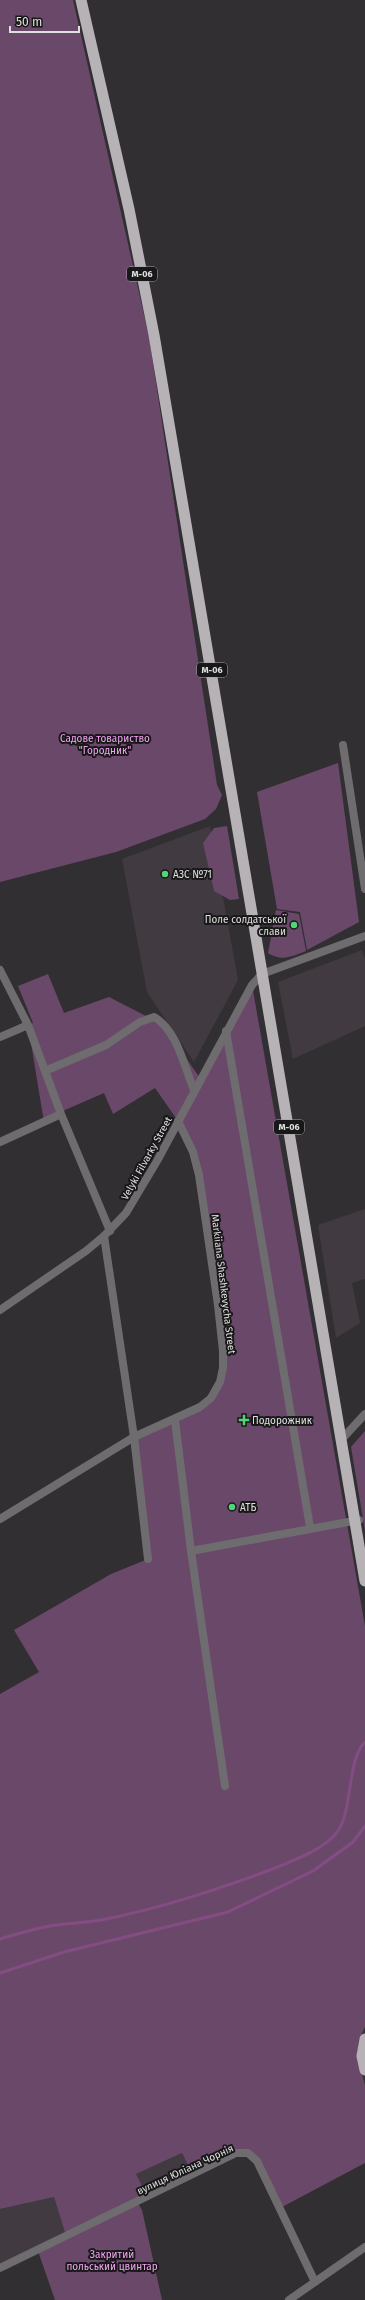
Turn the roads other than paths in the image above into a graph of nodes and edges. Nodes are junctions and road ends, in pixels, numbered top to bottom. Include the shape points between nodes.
1 (81, 0) edge
2 (344, 745) dead end
3 (365, 889) edge
4 (365, 936) edge
5 (0, 970) edge
6 (262, 974) junction
7 (28, 1025) junction
8 (226, 1031) junction
9 (0, 1037) edge
10 (45, 1071) junction
11 (194, 1090) junction
12 (61, 1114) junction
13 (178, 1121) junction
14 (0, 1142) edge
15 (107, 1234) junction
16 (0, 1310) edge
17 (365, 1414) edge
18 (175, 1420) junction
19 (134, 1437) junction
20 (341, 1440) junction
21 (0, 1519) edge
22 (357, 1520) junction
23 (310, 1527) junction
24 (191, 1551) junction
25 (148, 1559) dead end
26 (365, 1581) edge
27 (225, 1786) dead end
28 (365, 2039) edge
29 (365, 2070) edge
30 (365, 2247) edge
31 (0, 2268) edge
32 (315, 2282) junction
33 (288, 2300) edge

1 - 6 highway, М-06 via 129,208 154,336
2 - 3 street
4 - 6 street
5 - 7 street
6 - 8 street, Velyki Filvarky Street via 252,985
6 - 20 highway, М-06
7 - 9 street
7 - 10 street
8 - 11 street, Velyki Filvarky Street
8 - 23 street
10 - 11 street via 106,1045 140,1022 154,1017 162,1022 172,1036
10 - 12 street
11 - 13 street, Velyki Filvarky Street
12 - 14 street
12 - 15 street
13 - 15 street, Velyki Filvarky Street via 135,1200
13 - 18 street, Markiiana Shashkevycha Street via 193,1152 199,1175 218,1305 223,1368 220,1382 210,1398 200,1407
15 - 16 street, Velyki Filvarky Street
15 - 19 street
17 - 20 street
18 - 19 street, Markiiana Shashkevycha Street
18 - 24 street
19 - 21 street, Markiiana Shashkevycha Street
19 - 25 street
20 - 22 highway, М-06
22 - 23 street
22 - 26 highway, М-06
23 - 24 street
24 - 27 street
28 - 29 highway via 362,2056
30 - 32 street
31 - 32 street, вулиця Юліана Чорнія via 236,2153 248,2153 257,2161
32 - 33 street

